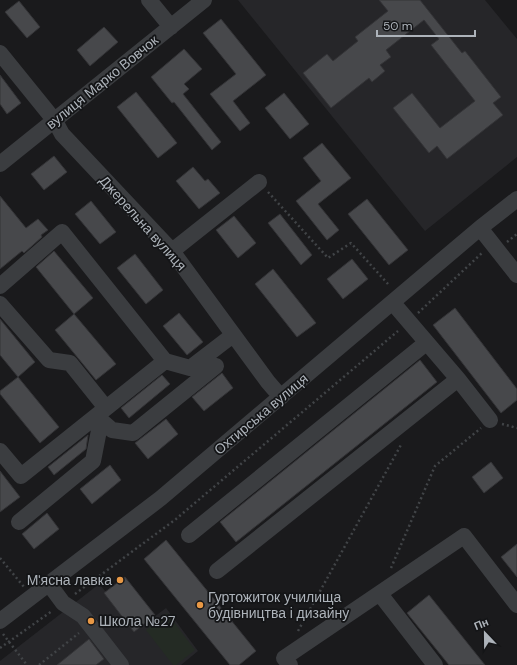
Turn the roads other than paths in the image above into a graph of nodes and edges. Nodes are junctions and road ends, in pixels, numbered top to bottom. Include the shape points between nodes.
1 (149, 0) edge
2 (204, 0) edge
3 (171, 26) junction
4 (0, 53) edge
5 (55, 121) junction
6 (0, 164) edge
7 (259, 182) road end
8 (517, 199) edge
9 (480, 228) junction
10 (172, 251) junction
11 (517, 275) edge
12 (0, 286) edge
13 (392, 303) junction
14 (0, 304) edge
15 (233, 335) junction
16 (426, 343) junction
17 (165, 361) junction
18 (216, 366) dead end
19 (458, 379) junction
20 (281, 397) junction
21 (101, 415) junction
22 (490, 420) road end
23 (0, 451) edge
24 (19, 522) dead end
25 (189, 535) dead end
26 (217, 570) dead end
27 (49, 584) junction
28 (380, 594) junction
29 (517, 605) edge
30 (0, 621) edge
31 (121, 665) edge
32 (290, 665) edge
33 (435, 665) edge

1 - 3 street
2 - 3 street, вулиця Марко Вовчок
3 - 5 street, вулиця Марко Вовчок
4 - 5 street, Джерельна вулиця
5 - 6 street, вулиця Марко Вовчок
5 - 10 street, Джерельна вулиця via 62,134
7 - 10 street
8 - 9 street, Охтирська вулиця
9 - 11 street
9 - 13 street, Охтирська вулиця
10 - 15 street, Джерельна вулиця
12 - 17 street via 62,232
13 - 16 street
13 - 20 street, Охтирська вулиця
14 - 21 street via 49,360 70,363
15 - 17 street via 190,368
15 - 20 street, Джерельна вулиця
16 - 19 street
16 - 25 street
17 - 21 street
18 - 21 street via 133,433 112,430
19 - 22 street
19 - 26 street
20 - 27 street, Охтирська вулиця via 161,498
21 - 23 street via 21,476
21 - 24 street via 93,461
27 - 30 street, Охтирська вулиця
27 - 31 street via 63,603 83,616
28 - 29 street via 464,536
28 - 32 street via 284,658
28 - 33 street

